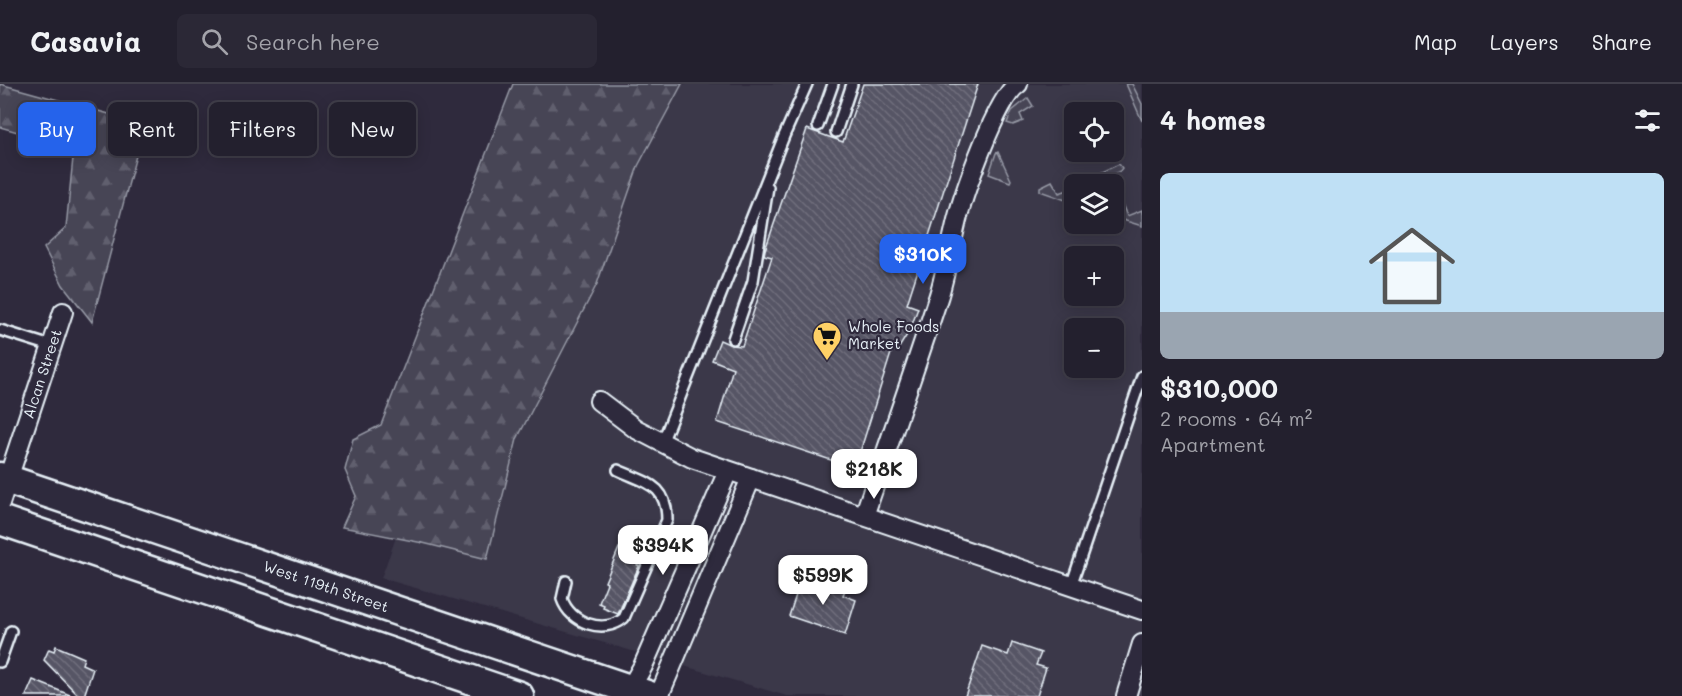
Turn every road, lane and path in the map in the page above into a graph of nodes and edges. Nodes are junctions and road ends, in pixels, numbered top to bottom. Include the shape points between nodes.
1 (807, 84) edge
2 (832, 84) edge
3 (852, 84) edge
4 (1018, 84) edge
5 (818, 126) dead end
6 (836, 132) dead end
7 (771, 169) junction
8 (63, 312) dead end
9 (0, 330) edge
10 (733, 339) dead end
11 (51, 346) junction
12 (1142, 376) edge
13 (599, 401) dead end
14 (662, 443) junction
15 (618, 470) dead end
16 (728, 471) junction
17 (751, 478) junction
18 (3, 486) edge
19 (864, 516) junction
20 (0, 520) edge
21 (566, 581) dead end
22 (1071, 586) junction
23 (1142, 610) edge
24 (10, 631) dead end
25 (1142, 644) edge
26 (0, 662) edge
27 (636, 694) edge
28 (519, 696) edge
29 (659, 696) edge
30 (1126, 696) edge

1 - 7 lane
2 - 5 lane
3 - 6 lane
4 - 19 street via 991,123 972,176 939,293
7 - 10 lane via 753,281
7 - 14 lane
8 - 11 street, Alcan Street
9 - 11 lane
11 - 18 street, Alcan Street
12 - 22 lane
13 - 14 street
14 - 16 street
15 - 21 lane via 658,489 667,505 667,520 624,618 608,627 571,615 562,599
16 - 17 street
16 - 27 street via 643,666
17 - 19 street
17 - 29 street
18 - 27 main road, West 119th Street
19 - 22 street
20 - 28 main road
22 - 23 street
24 - 26 lane
25 - 30 street

